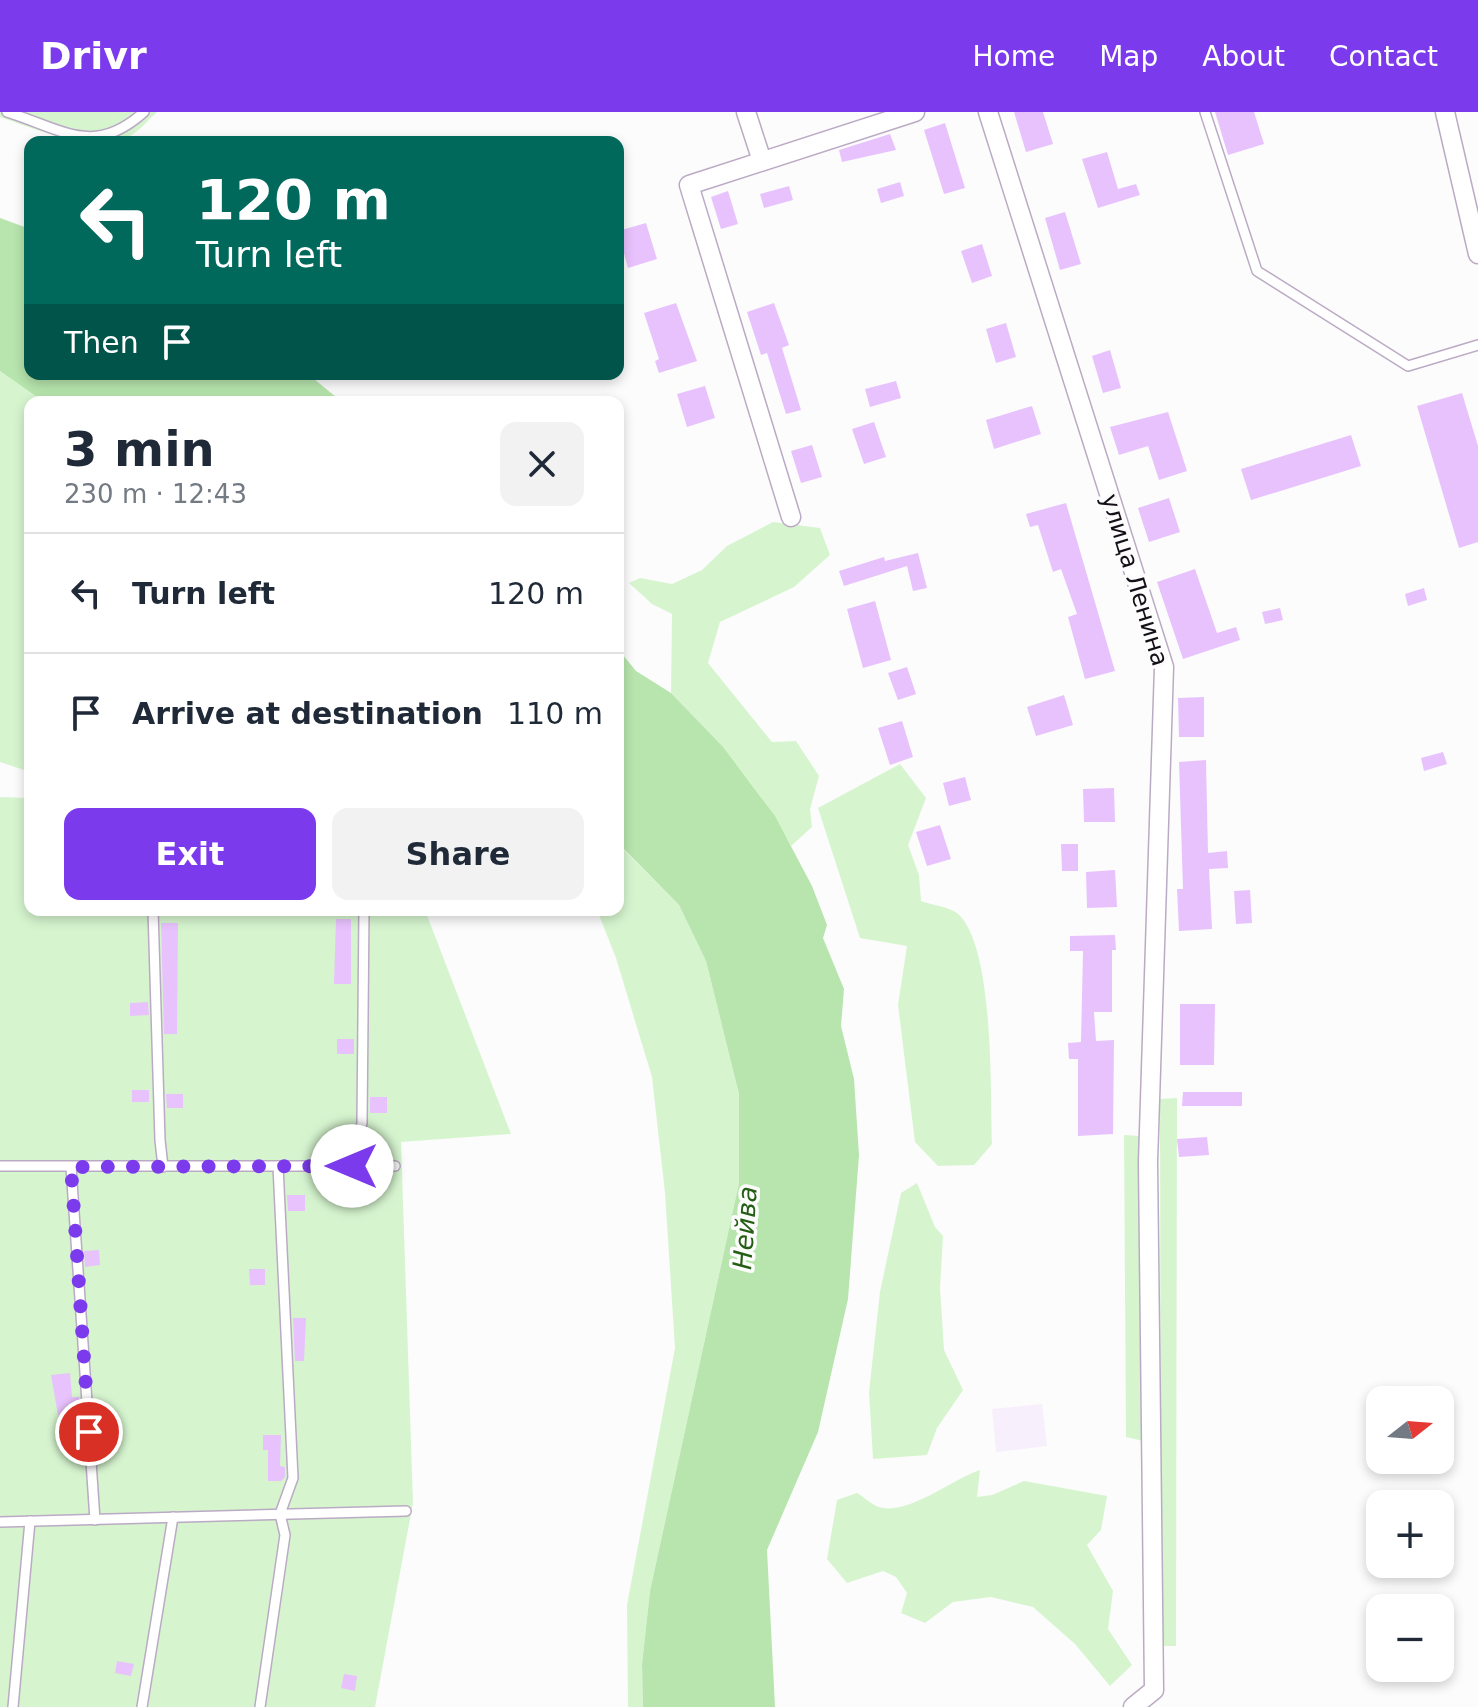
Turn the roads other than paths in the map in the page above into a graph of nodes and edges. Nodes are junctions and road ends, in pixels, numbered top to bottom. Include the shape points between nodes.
1 (7, 112) edge
2 (144, 112) edge
3 (746, 112) edge
4 (915, 112) edge
5 (988, 112) edge
6 (1205, 112) edge
7 (1445, 112) edge
8 (82, 136) edge
9 (106, 136) edge
10 (762, 161) junction
11 (1478, 254) edge
12 (1478, 345) edge
13 (791, 517) dead end
14 (153, 916) edge
15 (364, 916) edge
16 (0, 1166) edge
17 (278, 1166) junction
18 (352, 1166) junction
19 (395, 1166) dead end
20 (71, 1167) junction
21 (163, 1167) junction
22 (406, 1511) dead end
23 (280, 1514) junction
24 (173, 1517) junction
25 (95, 1520) junction
26 (30, 1521) junction
27 (0, 1522) edge
28 (13, 1707) edge
29 (142, 1707) edge
30 (260, 1707) edge
31 (1133, 1707) edge

1 - 8 lane
2 - 9 lane via 124,130
3 - 10 street
4 - 10 street
5 - 31 street, улица Ленина via 1164,667 1148,1162 1154,1690
6 - 12 lane via 1257,271 1408,366
7 - 11 street
10 - 13 street via 689,185
14 - 21 lane
15 - 18 lane via 362,1123
16 - 20 lane
17 - 18 lane
17 - 21 lane
17 - 23 lane via 293,1478
18 - 19 lane
20 - 21 lane
20 - 25 lane
22 - 23 lane
23 - 24 lane
23 - 30 lane via 285,1535
24 - 25 lane
24 - 29 lane
25 - 26 lane
26 - 27 lane
26 - 28 lane

